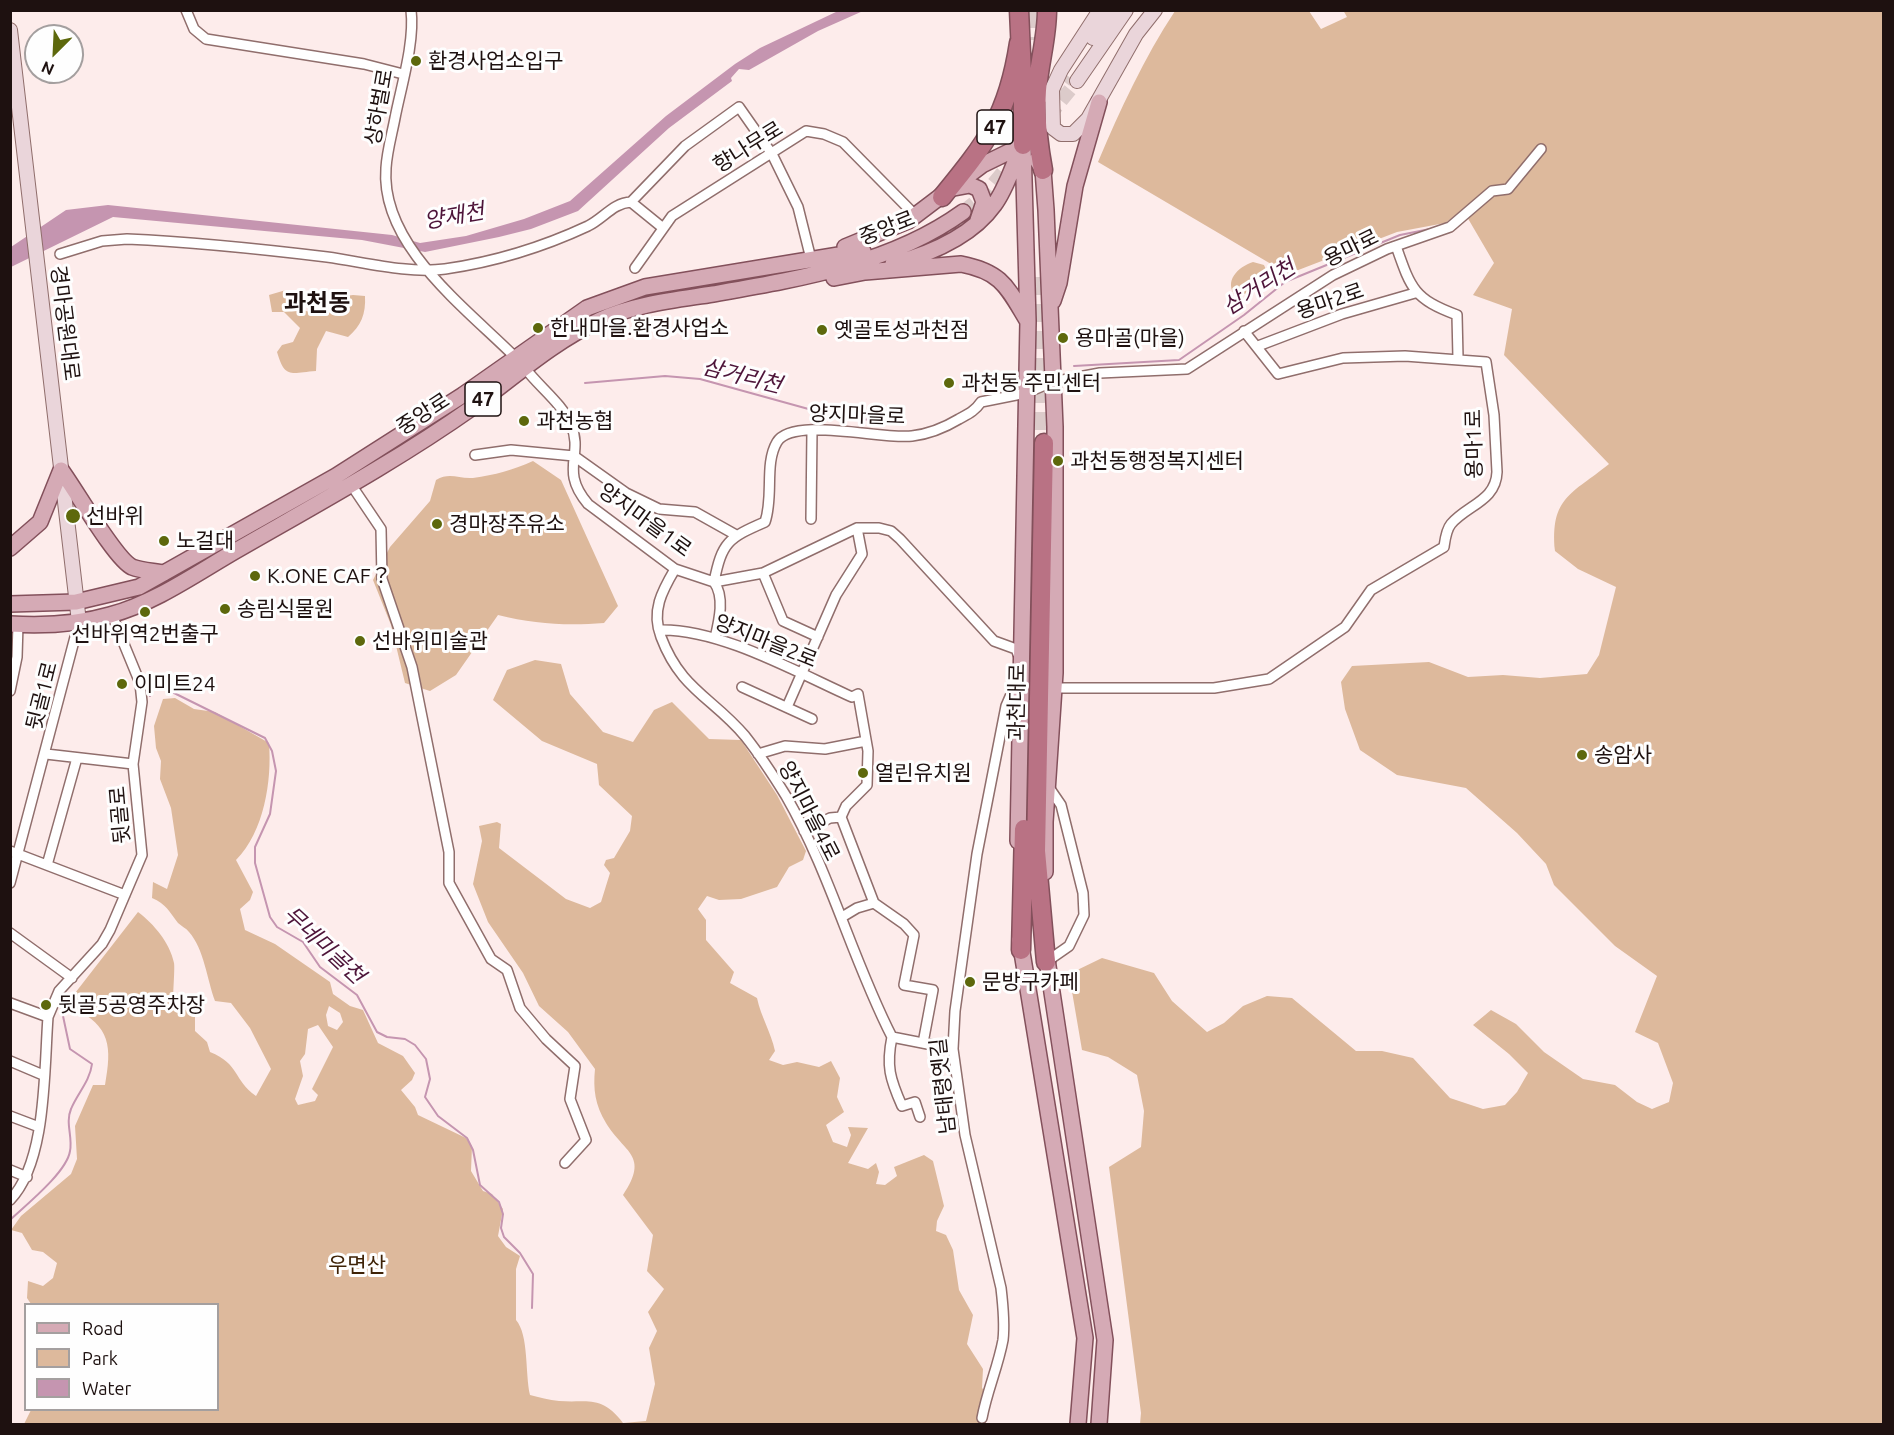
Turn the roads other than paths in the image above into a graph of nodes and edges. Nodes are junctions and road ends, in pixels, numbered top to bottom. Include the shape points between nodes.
1 (186, 10) edge
2 (411, 10) edge
3 (1019, 10) edge
4 (1047, 10) edge
5 (1100, 10) edge
6 (1113, 10) edge
7 (1126, 10) edge
8 (1155, 10) edge
9 (10, 30) edge
10 (1019, 43) junction
11 (403, 74) junction
12 (1052, 90) junction
13 (1099, 102) junction
14 (1036, 127) junction
15 (1061, 134) junction
16 (1023, 145) junction
17 (1540, 149) dead end
18 (771, 154) junction
19 (1042, 170) junction
20 (953, 201) junction
21 (631, 202) junction
22 (916, 216) junction
23 (977, 223) junction
24 (663, 228) junction
25 (1396, 246) junction
26 (60, 254) dead end
27 (810, 255) junction
28 (791, 262) junction
29 (426, 268) junction
30 (635, 268) dead end
31 (865, 272) junction
32 (786, 279) junction
33 (1415, 293) junction
34 (1049, 312) junction
35 (1028, 321) junction
36 (1244, 331) junction
37 (1258, 346) junction
38 (1458, 358) junction
39 (520, 362) junction
40 (1052, 382) junction
41 (1026, 393) junction
42 (812, 430) junction
43 (475, 455) dead end
44 (574, 456) junction
45 (61, 470) junction
46 (352, 486) junction
47 (811, 519) dead end
48 (857, 528) junction
49 (736, 535) junction
50 (10, 548) edge
51 (675, 569) junction
52 (164, 573) junction
53 (763, 573) junction
54 (714, 582) junction
55 (76, 602) junction
56 (10, 604) edge
57 (112, 615) junction
58 (79, 622) junction
59 (14, 624) edge
60 (658, 630) junction
61 (818, 637) junction
62 (715, 638) junction
63 (1020, 659) junction
64 (13, 664) edge
65 (802, 674) junction
66 (1020, 680) junction
67 (742, 687) dead end
68 (1054, 688) junction
69 (10, 691) edge
70 (787, 707) junction
71 (812, 718) dead end
72 (866, 741) junction
73 (46, 754) junction
74 (758, 754) junction
75 (77, 758) junction
76 (133, 764) junction
77 (1048, 786) junction
78 (841, 817) junction
79 (804, 831) junction
80 (15, 852) edge
81 (47, 865) junction
82 (10, 883) edge
83 (125, 895) junction
84 (874, 903) junction
85 (842, 917) junction
86 (10, 933) edge
87 (1021, 950) junction
88 (1046, 962) junction
89 (72, 978) junction
90 (10, 1003) edge
91 (48, 1017) junction
92 (892, 1037) junction
93 (923, 1043) junction
94 (953, 1049) junction
95 (10, 1061) edge
96 (43, 1075) junction
97 (10, 1116) edge
98 (920, 1117) dead end
99 (39, 1127) junction
100 (565, 1163) dead end
101 (10, 1170) edge
102 (27, 1177) junction
103 (10, 1200) edge
104 (982, 1418) dead end
105 (1078, 1425) edge
106 (1098, 1425) edge

1 - 11 street via 194,29 206,39 364,64
2 - 11 street, 상하벌로
3 - 10 highway, 47
4 - 14 highway
5 - 12 street
6 - 7 street via 1073,79
8 - 13 street via 1123,56
9 - 45 street, 경마공원대로
10 - 16 highway
10 - 20 highway, 47 via 1012,81 999,118
11 - 29 street, 상하벌로 via 386,168 392,209 402,235
12 - 14 street
12 - 15 street via 1053,126
13 - 15 street via 1075,133
13 - 34 main road via 1075,186 1059,283
14 - 15 street via 1048,134
14 - 16 main road
14 - 19 highway
16 - 19 main road via 1034,153
16 - 20 main road via 986,163
16 - 23 main road via 999,197
16 - 35 main road
17 - 25 street, 용마로 via 1508,189 1492,191 1450,227
18 - 21 street via 739,107 685,146
18 - 22 street, 향나무로 via 806,131 843,142
18 - 24 street, 향나무로 via 672,216
18 - 27 street via 798,207
19 - 34 main road
20 - 22 main road, 47
20 - 23 main road via 964,185 980,189 984,202
20 - 28 main road, 중앙로 via 918,229 858,253
20 - 32 main road, 중앙로 via 928,235 881,256
21 - 24 street
21 - 29 street via 621,203 591,225 509,256 445,269
22 - 27 main road, 47 via 864,241
23 - 31 main road via 925,253
24 - 30 street, 향나무로
25 - 33 street
25 - 36 street, 용마로 via 1333,275
26 - 29 street via 127,238
27 - 28 main road, 47
28 - 39 main road, 중앙로 via 677,281 615,297 568,319
29 - 39 street
31 - 32 main road via 830,279
31 - 35 main road via 961,264 981,268 1003,282
32 - 39 main road, 중앙로 / 47 via 625,311
33 - 37 street, 용마2로 via 1342,314
33 - 38 street via 1458,315
34 - 40 main road
35 - 41 main road
36 - 37 street, 용마1로
36 - 40 street, 용마로 via 1187,369 1100,373
37 - 38 street, 용마1로 via 1278,374 1343,358
38 - 68 street, 용마1로 via 1486,362 1494,415 1497,481 1491,493 1450,524 1444,547 1371,590 1346,627 1269,679 1214,688
39 - 44 street, 양지마을1로 via 540,389 560,405 572,427
39 - 46 main road, 중앙로 / 47 via 471,408
39 - 52 main road, 중앙로 via 336,476
40 - 41 street, 용마로
40 - 68 main road
41 - 42 street, 양지마을로 via 981,402 976,409 941,429 910,436
41 - 63 main road
42 - 47 street
42 - 49 street, 양지마을로 via 793,431 779,439 771,454 771,506 765,522
43 - 44 street via 511,450
44 - 49 street via 626,494 659,509 695,512
44 - 51 street, 양지마을1로 via 572,475 576,490 588,504
45 - 50 main road via 40,522
45 - 52 main road via 114,552 131,567
45 - 55 street, 경마공원대로
46 - 57 main road, 중앙로 / 47 via 169,589
46 - 100 street via 381,529 382,579 412,667 449,852 449,883 491,959 507,970 520,1008 575,1066 570,1099 586,1140
48 - 53 street, 양지마을1로
48 - 61 street via 862,554 836,595
48 - 63 street via 891,531 994,641 1016,649
49 - 54 street, 양지마을로 via 720,551
51 - 54 street, 양지마을1로
51 - 60 street, 양지마을4로 via 661,592 656,613
52 - 55 main road, 중앙로 via 139,587
53 - 54 street, 양지마을1로
53 - 61 street via 783,621
54 - 62 street via 721,614
55 - 56 main road, 중앙로
55 - 58 street, 경마공원대로
57 - 58 main road, 중앙로 / 47
57 - 76 street, 뒷골로 via 140,683 142,702
58 - 59 main road, 중앙로 / 47
58 - 73 street, 뒷골1로
59 - 64 street
60 - 62 street, 양지마을2로 via 683,629
60 - 74 street, 양지마을4로 via 687,684 724,715
61 - 65 street
62 - 65 street, 양지마을2로
63 - 66 main road
64 - 69 street
65 - 70 street
65 - 72 street, 양지마을2로 via 852,697 858,694
66 - 87 main road
66 - 94 street, 남태령옛길 via 1006,706 977,854
67 - 70 street
68 - 77 main road
70 - 71 street
72 - 74 street via 825,749 784,746
72 - 78 street via 867,784
73 - 75 street, 뒷골로
73 - 80 street, 뒷골1로
74 - 79 street, 양지마을4로
75 - 76 street, 뒷골로
75 - 81 street
76 - 83 street, 뒷골로 via 142,855
77 - 88 main road
77 - 88 street via 1061,805 1083,893 1084,915 1069,946
78 - 79 street
78 - 84 street
79 - 85 street, 양지마을4로
80 - 81 street
80 - 82 street, 뒷골1로
81 - 83 street
83 - 89 street, 뒷골로 via 102,944
84 - 85 street
84 - 93 street via 914,935 904,985 933,990
85 - 92 street, 양지마을4로
86 - 89 street
87 - 88 highway, 과천대로 via 1040,443 1036,851
87 - 105 main road via 1085,1338
88 - 106 main road via 1105,1340
89 - 91 street, 뒷골로 via 59,991
90 - 91 street
91 - 96 street, 뒷골로
92 - 93 street
92 - 98 street via 887,1060 893,1086 902,1106 915,1102
93 - 94 street
94 - 104 street, 남태령옛길 via 965,1135 1004,1311 1003,1340
95 - 96 street
96 - 99 street, 뒷골로
97 - 99 street
99 - 102 street, 뒷골로
101 - 102 street
102 - 103 street, 뒷골로

